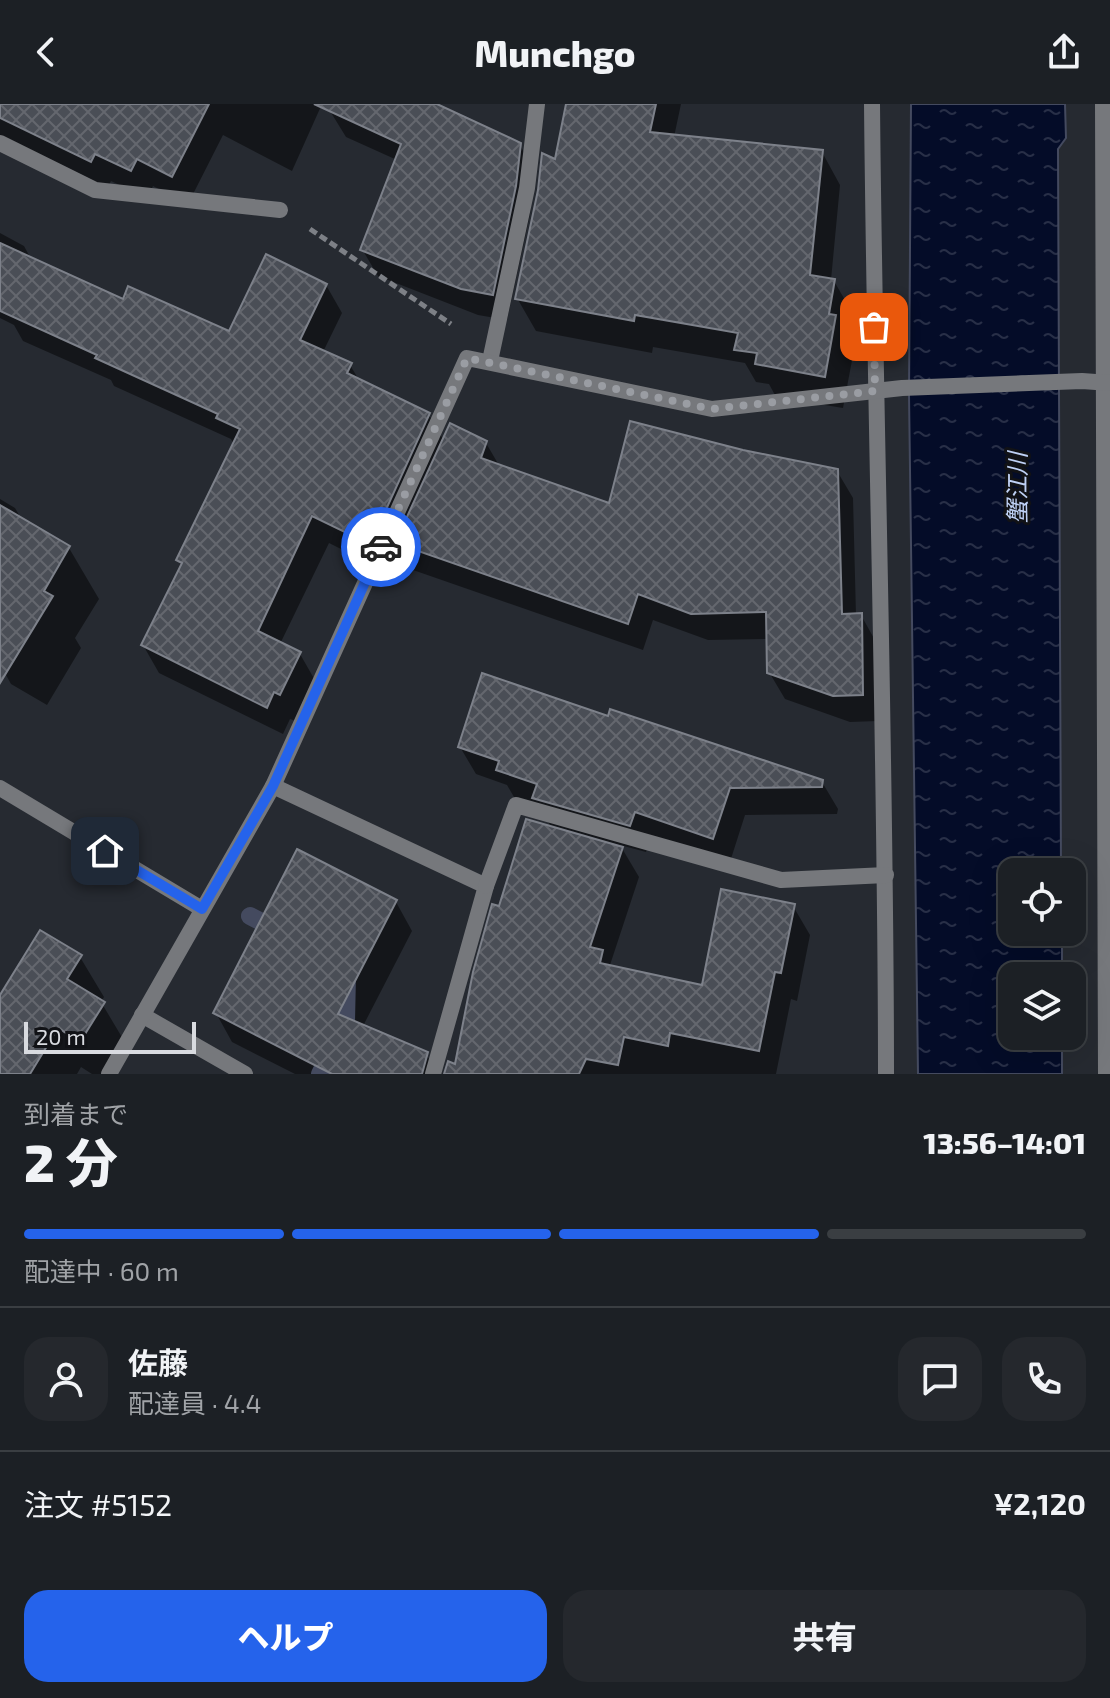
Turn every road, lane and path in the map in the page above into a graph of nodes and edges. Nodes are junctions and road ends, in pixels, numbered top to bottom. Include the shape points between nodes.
1 (537, 104) edge
2 (872, 104) edge
3 (1103, 104) edge
4 (0, 143) edge
5 (280, 210) joint
6 (491, 356) junction
7 (1107, 383) edge
8 (875, 391) junction
9 (273, 786) junction
10 (0, 788) edge
11 (886, 875) junction
12 (486, 886) junction
13 (202, 909) junction
14 (142, 1015) junction
15 (109, 1074) edge
16 (245, 1074) edge
17 (433, 1074) edge
18 (886, 1074) edge
19 (1106, 1074) edge

1 - 6 street via 527,188
2 - 8 street
3 - 7 street
4 - 5 street via 95,190
5 - 6 path
6 - 8 street via 712,409
6 - 9 street via 467,358
7 - 8 street
7 - 19 street
8 - 11 street
9 - 12 street
9 - 13 street
10 - 13 street
11 - 12 street via 781,880 516,805
11 - 18 street
12 - 17 street
13 - 14 street
14 - 15 street
14 - 16 street

